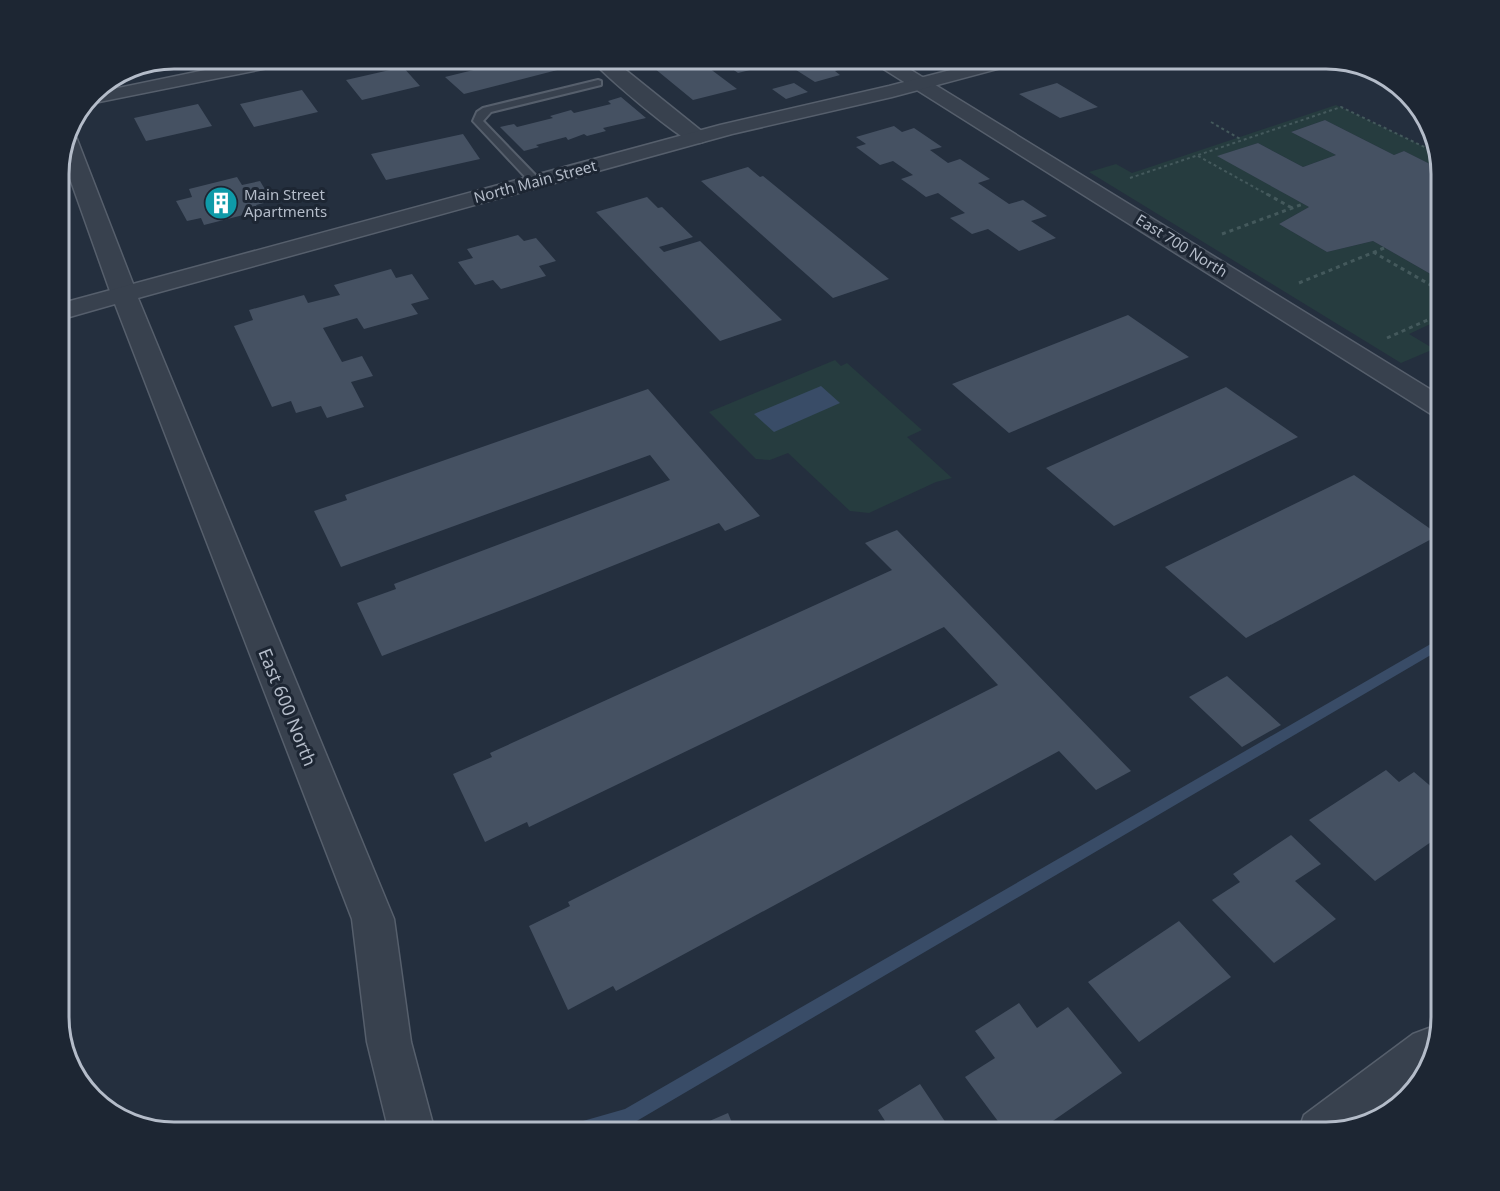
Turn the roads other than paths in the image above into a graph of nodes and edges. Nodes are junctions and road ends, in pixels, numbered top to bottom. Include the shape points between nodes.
1 (235, 69) edge
2 (614, 69) edge
3 (899, 69) edge
4 (973, 69) edge
5 (598, 83) dead end
6 (921, 83) junction
7 (103, 97) edge
8 (698, 137) junction
9 (72, 154) edge
10 (535, 181) junction
11 (124, 294) junction
12 (69, 309) edge
13 (1431, 401) edge
14 (1424, 1054) edge
15 (1336, 1121) edge
16 (409, 1122) edge

1 - 7 street
2 - 8 street
3 - 6 street, East 700 North
4 - 6 street, North Main Street
5 - 10 lane via 481,114 478,121
6 - 8 street, North Main Street
6 - 13 street, East 700 North
8 - 10 street, North Main Street
9 - 11 street, East 600 North
10 - 11 street, North Main Street
11 - 12 street, North Main Street
11 - 16 street, East 600 North via 373,919 389,1042
14 - 15 street

